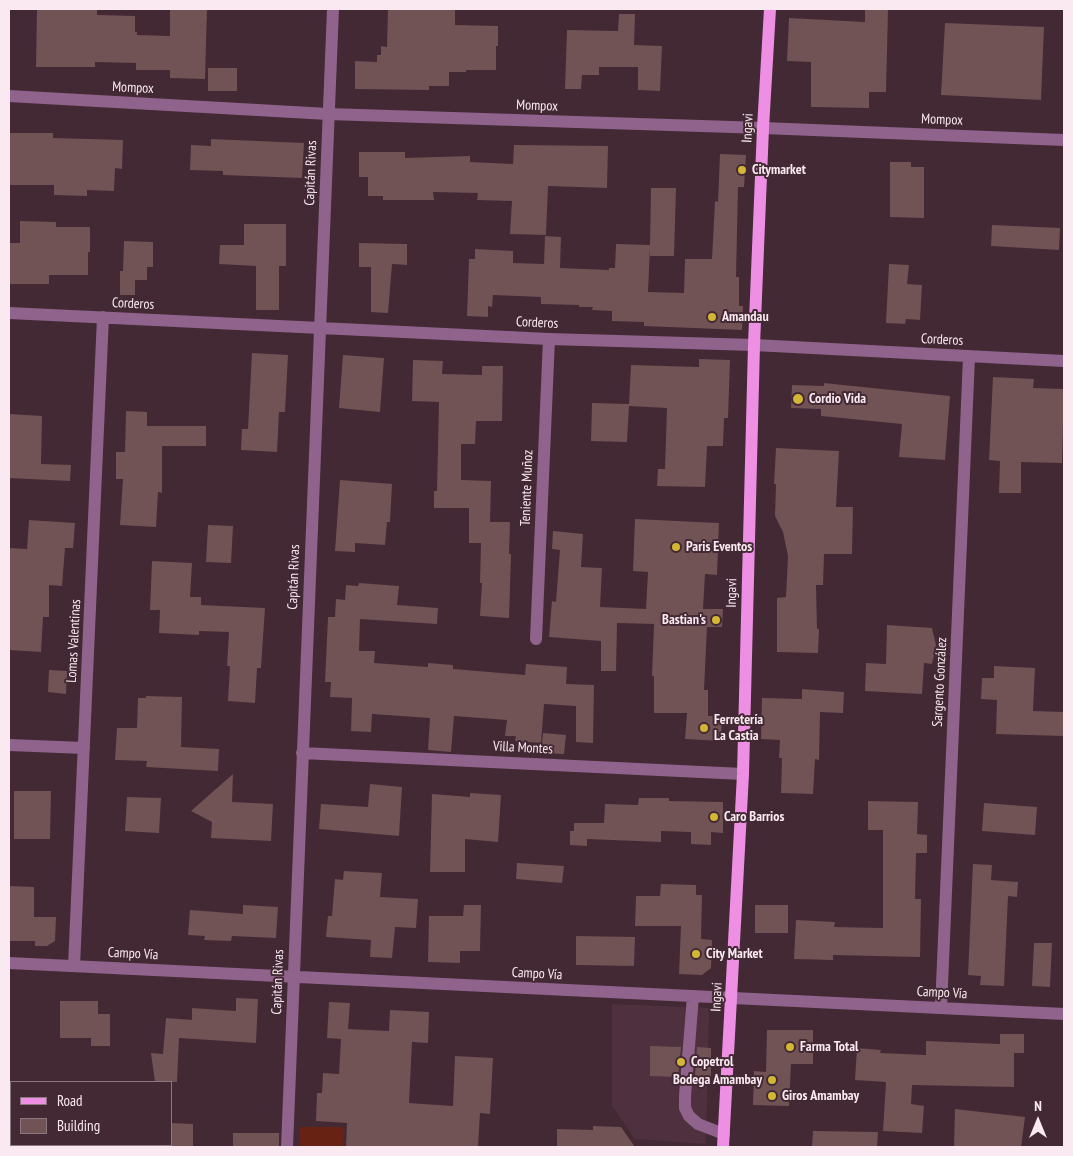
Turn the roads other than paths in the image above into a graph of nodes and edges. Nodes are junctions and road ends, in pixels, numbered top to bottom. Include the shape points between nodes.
1 (333, 9) edge
2 (770, 9) edge
3 (9, 96) edge
4 (328, 114) junction
5 (763, 128) junction
6 (1064, 140) edge
7 (9, 313) edge
8 (103, 317) junction
9 (320, 327) junction
10 (549, 339) junction
11 (754, 345) junction
12 (969, 357) junction
13 (1064, 361) edge
14 (536, 639) dead end
15 (9, 745) edge
16 (84, 748) junction
17 (302, 753) junction
18 (743, 774) junction
19 (9, 963) edge
20 (74, 966) junction
21 (294, 976) junction
22 (693, 996) junction
23 (732, 998) junction
24 (940, 1008) junction
25 (1064, 1014) edge
26 (724, 1134) junction
27 (287, 1147) edge
28 (723, 1147) edge

1 - 4 street, Capitán Rivas
2 - 5 main road, Ingavi
3 - 4 street, Mompox
4 - 5 street, Mompox
4 - 9 street, Capitán Rivas
5 - 6 street, Mompox
5 - 11 main road, Ingavi
7 - 8 street, Corderos
8 - 9 street, Corderos
8 - 16 street, Lomas Valentinas
9 - 10 street, Corderos
9 - 17 street, Capitán Rivas
10 - 11 street, Corderos
10 - 14 street, Teniente Muñoz
11 - 12 street, Corderos
11 - 18 main road, Ingavi
12 - 13 street, Corderos
12 - 24 street, Sargento González
15 - 16 street
16 - 20 street, Lomas Valentinas
17 - 18 street, Villa Montes
17 - 21 street, Capitán Rivas
18 - 23 main road, Ingavi
19 - 20 street, Campo Vía
20 - 21 street, Campo Vía
21 - 22 street, Campo Vía
21 - 27 street, Capitán Rivas
22 - 23 street, Campo Vía
22 - 26 street via 686,1108 698,1124
23 - 24 street, Campo Vía
23 - 26 main road, Ingavi
24 - 25 street, Campo Vía
26 - 28 main road, Ingavi

